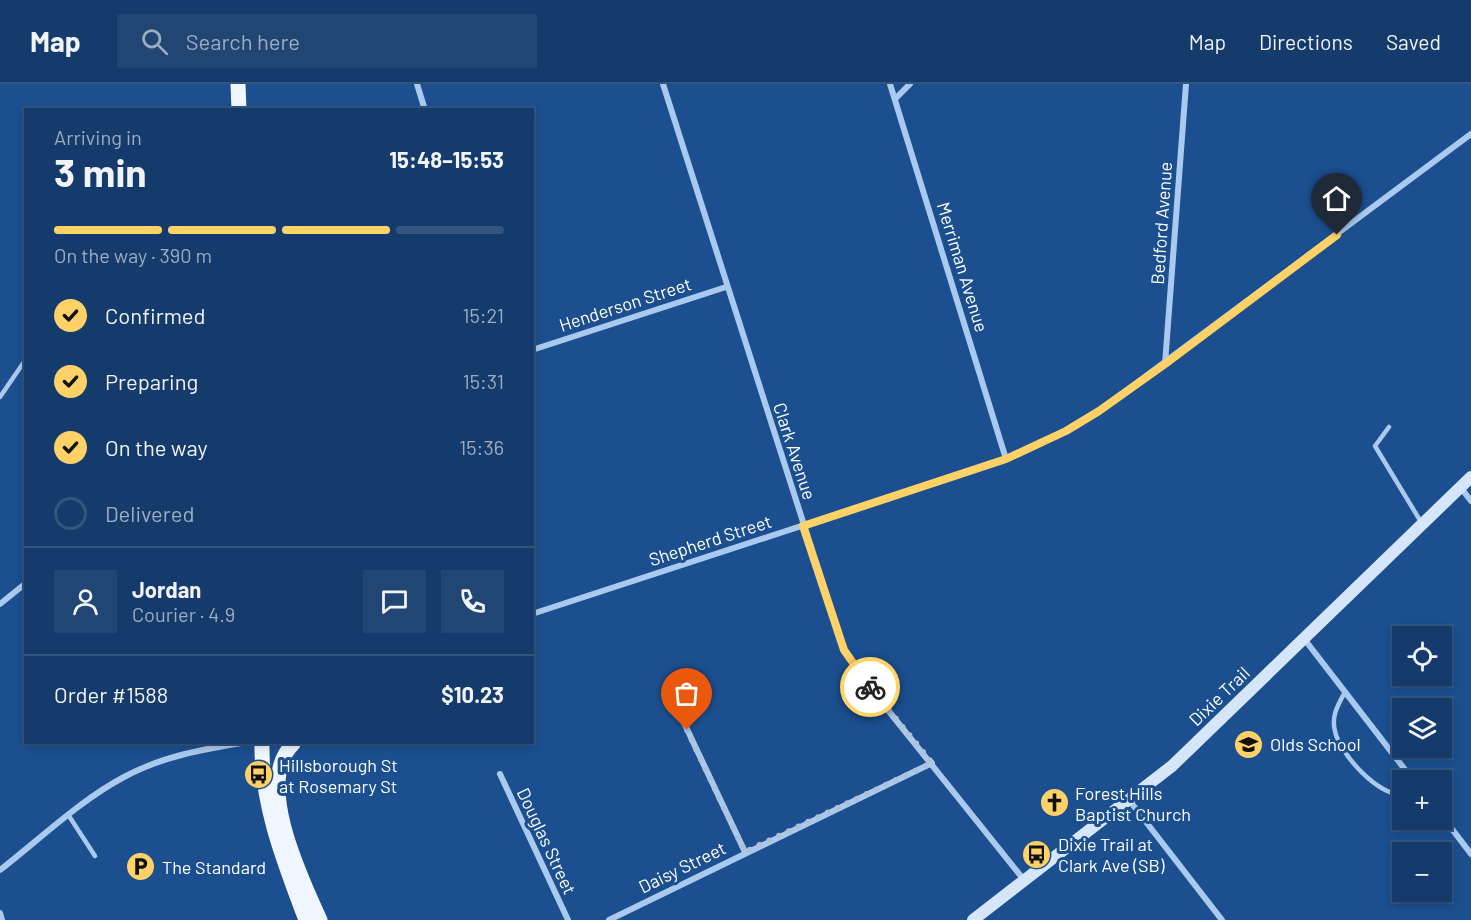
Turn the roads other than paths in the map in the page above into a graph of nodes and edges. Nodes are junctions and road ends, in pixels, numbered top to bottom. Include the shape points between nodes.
1 (238, 84) edge
2 (417, 84) edge
3 (663, 84) edge
4 (890, 84) edge
5 (910, 84) edge
6 (1186, 84) edge
7 (896, 98) junction
8 (239, 108) edge
9 (424, 108) edge
10 (1471, 134) edge
11 (726, 288) junction
12 (534, 349) edge
13 (24, 362) edge
14 (1165, 364) junction
15 (0, 397) edge
16 (1389, 427) dead end
17 (1006, 459) junction
18 (1471, 477) edge
19 (1461, 488) junction
20 (1471, 501) edge
21 (1423, 524) junction
22 (803, 526) junction
23 (24, 585) edge
24 (0, 604) edge
25 (534, 613) edge
26 (1305, 640) junction
27 (1345, 692) junction
28 (678, 710) dead end
29 (218, 744) edge
30 (256, 744) edge
31 (260, 744) edge
32 (291, 744) edge
33 (293, 744) edge
34 (932, 763) junction
35 (1405, 770) edge
36 (500, 774) dead end
37 (1392, 794) edge
38 (1129, 800) junction
39 (69, 816) junction
40 (1452, 829) edge
41 (745, 852) junction
42 (1471, 854) edge
43 (94, 856) dead end
44 (0, 870) edge
45 (1024, 881) junction
46 (0, 913) edge
47 (2, 920) edge
48 (306, 920) edge
49 (320, 920) edge
50 (568, 920) edge
51 (609, 920) edge
52 (973, 920) edge
53 (1222, 920) edge

1 - 8 main road
2 - 9 street
3 - 11 street, Clark Avenue
4 - 7 street, Merriman Avenue
5 - 7 street
6 - 14 street, Bedford Avenue
7 - 17 street, Merriman Avenue
10 - 14 street, Shepherd Street
11 - 12 street, Henderson Street
11 - 22 street, Clark Avenue
13 - 15 lane
14 - 17 street, Shepherd Street via 1066,431
16 - 21 lane via 1376,446
17 - 22 street, Shepherd Street
18 - 19 main road, Dixie Trail
19 - 20 street
19 - 21 main road, Dixie Trail
21 - 26 main road, Dixie Trail
22 - 25 street, Shepherd Street
22 - 34 street, Clark Avenue via 844,650
23 - 24 street
26 - 27 street
26 - 38 main road, Dixie Trail via 1205,735
27 - 35 street
27 - 37 lane via 1336,707 1335,734 1374,784
28 - 41 street
29 - 39 street via 139,770 107,787
30 - 48 main road via 277,839
31 - 32 main road via 278,749
33 - 49 main road via 282,759 277,791 281,814
34 - 41 street, Daisy Street
34 - 45 street, Clark Avenue
36 - 50 street, Douglas Street
38 - 45 main road, Dixie Trail
38 - 53 street
39 - 43 lane
39 - 44 street
40 - 42 street
41 - 51 street, Daisy Street
45 - 52 main road, Dixie Trail
46 - 47 street

